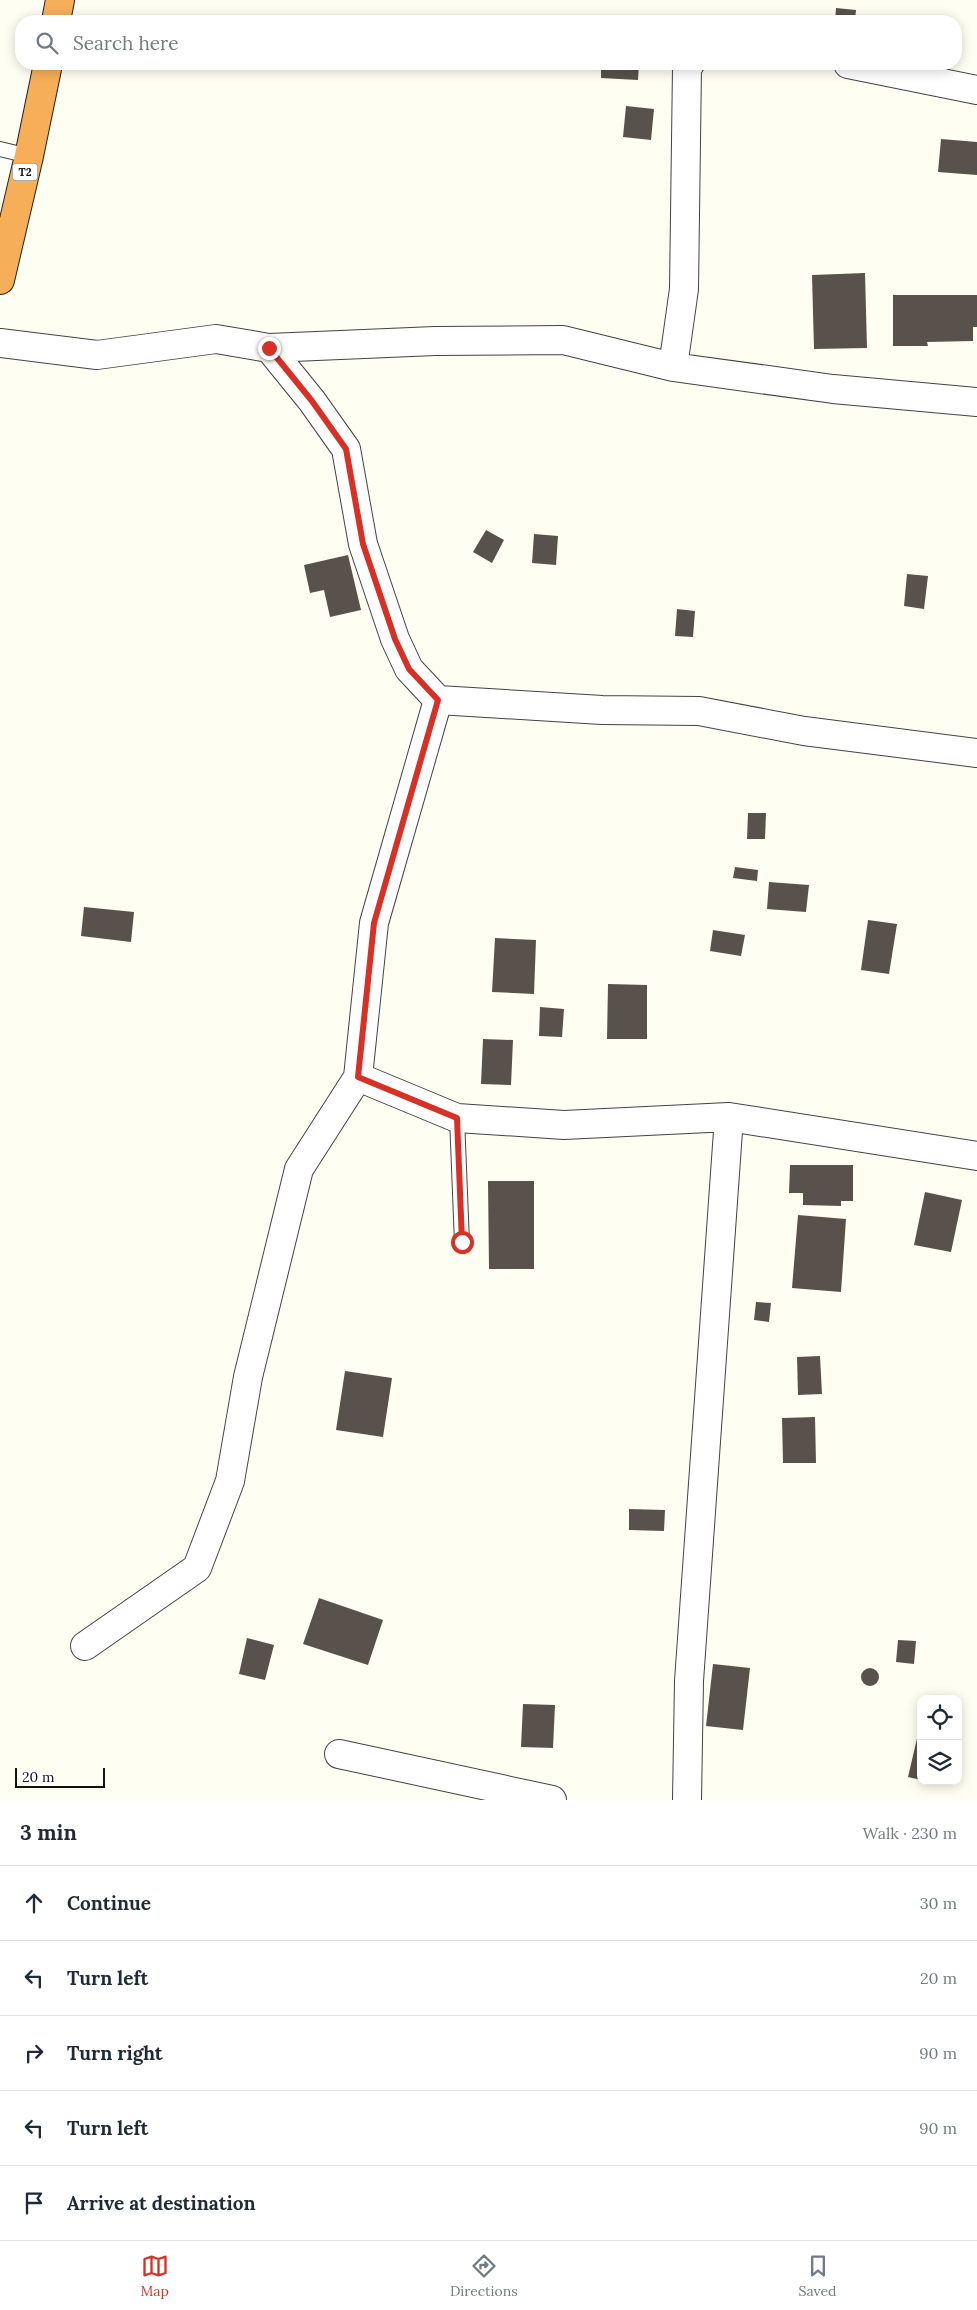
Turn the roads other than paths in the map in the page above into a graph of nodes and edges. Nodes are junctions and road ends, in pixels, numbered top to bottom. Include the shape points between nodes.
1 (60, 0) edge
2 (57, 15) edge
3 (47, 70) edge
4 (687, 70) edge
5 (878, 70) edge
6 (977, 90) edge
7 (0, 149) edge
8 (29, 156) junction
9 (0, 280) edge
10 (0, 343) edge
11 (269, 348) junction
12 (673, 367) junction
13 (977, 402) edge
14 (438, 700) junction
15 (977, 753) edge
16 (358, 1077) junction
17 (457, 1118) junction
18 (729, 1118) junction
19 (977, 1156) edge
20 (462, 1242) dead end
21 (85, 1646) dead end
22 (340, 1754) dead end
23 (552, 1800) edge
24 (688, 1800) edge

1 - 2 highway
3 - 8 highway, T2
4 - 12 street via 684,290
5 - 6 street
7 - 8 lane
8 - 9 highway, T2
10 - 11 street via 97,355 216,339
11 - 12 street via 563,340
11 - 14 street via 346,449 363,544 395,639 409,669
12 - 13 street via 833,389
14 - 15 street via 602,710 699,711 804,731
14 - 16 street via 374,923
16 - 17 street
16 - 21 street via 300,1169 248,1377 230,1481 197,1568
17 - 18 street via 564,1125
17 - 20 lane
18 - 19 street
18 - 24 street via 689,1681
22 - 23 street

